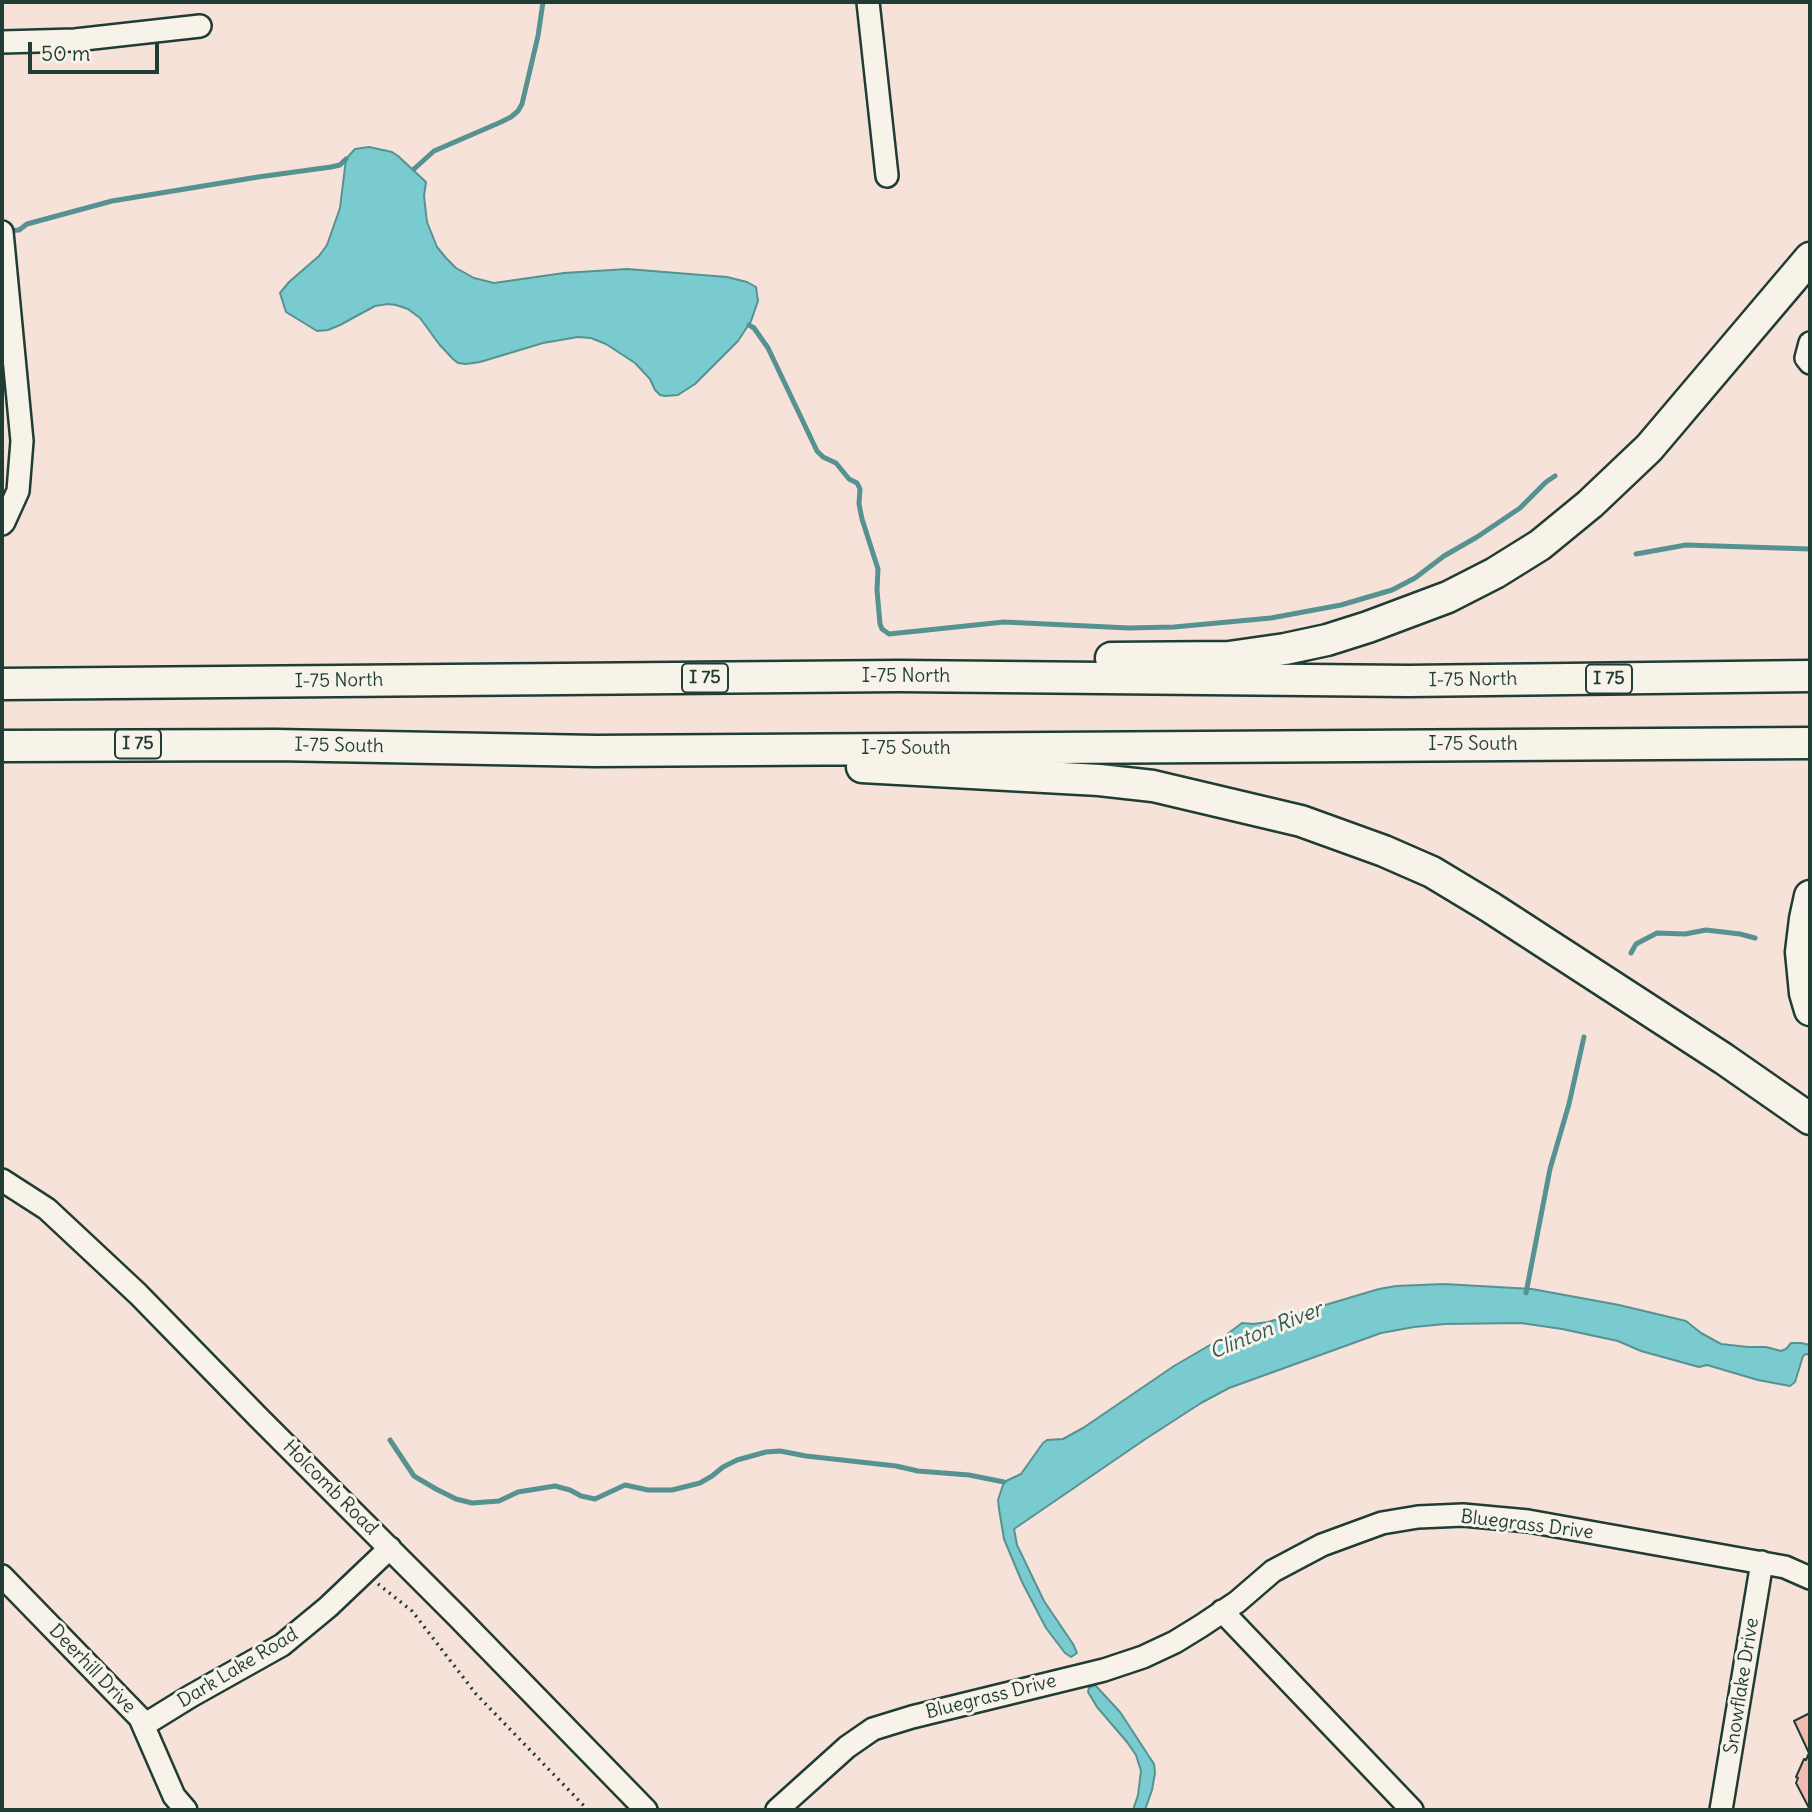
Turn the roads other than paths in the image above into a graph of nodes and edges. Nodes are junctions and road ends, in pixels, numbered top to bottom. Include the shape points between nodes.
1 (868, 2) edge
2 (200, 26) dead end
3 (2, 42) edge
4 (887, 176) dead end
5 (2, 232) edge
6 (1810, 258) edge
7 (1810, 343) edge
8 (1810, 363) edge
9 (2, 524) edge
10 (900, 676) junction
11 (1810, 677) edge
12 (2, 684) edge
13 (1810, 743) edge
14 (2, 746) edge
15 (596, 751) junction
16 (1810, 896) edge
17 (1810, 1010) edge
18 (1810, 1119) edge
19 (2, 1180) edge
20 (390, 1548) junction
21 (1762, 1562) junction
22 (2, 1576) edge
23 (1810, 1578) edge
24 (1222, 1611) junction
25 (144, 1725) junction
26 (186, 1810) edge
27 (646, 1810) edge
28 (777, 1810) edge
29 (1412, 1810) edge
30 (1721, 1810) edge

1 - 4 street
2 - 3 street via 75,40
5 - 9 street via 22,441 18,491
6 - 10 highway via 1649,448 1590,504 1540,545 1448,597 1358,631 1285,649 1229,657 991,660
7 - 8 street via 1806,358
10 - 11 highway, I-75 North / I 75 via 1394,681
10 - 12 highway, I-75 North / I 75
13 - 15 highway, I-75 South / I 75
14 - 15 highway, I-75 South / I 75
15 - 18 highway via 1100,780 1153,786 1301,821 1432,873 1551,945
16 - 17 highway via 1801,952
19 - 20 street, Holcomb Road via 47,1209 138,1294
20 - 25 street, Dark Lake Road via 282,1645
20 - 27 street, Holcomb Road
21 - 23 street, Bluegrass Drive
21 - 24 street, Bluegrass Drive via 1528,1521 1463,1515 1418,1517 1382,1523 1322,1545 1273,1571
21 - 30 street, Snowflake Drive
22 - 25 street, Deerhill Drive
24 - 28 street, Bluegrass Drive via 1143,1657 873,1729
24 - 29 street
25 - 26 street, Deerhill Drive via 174,1796

